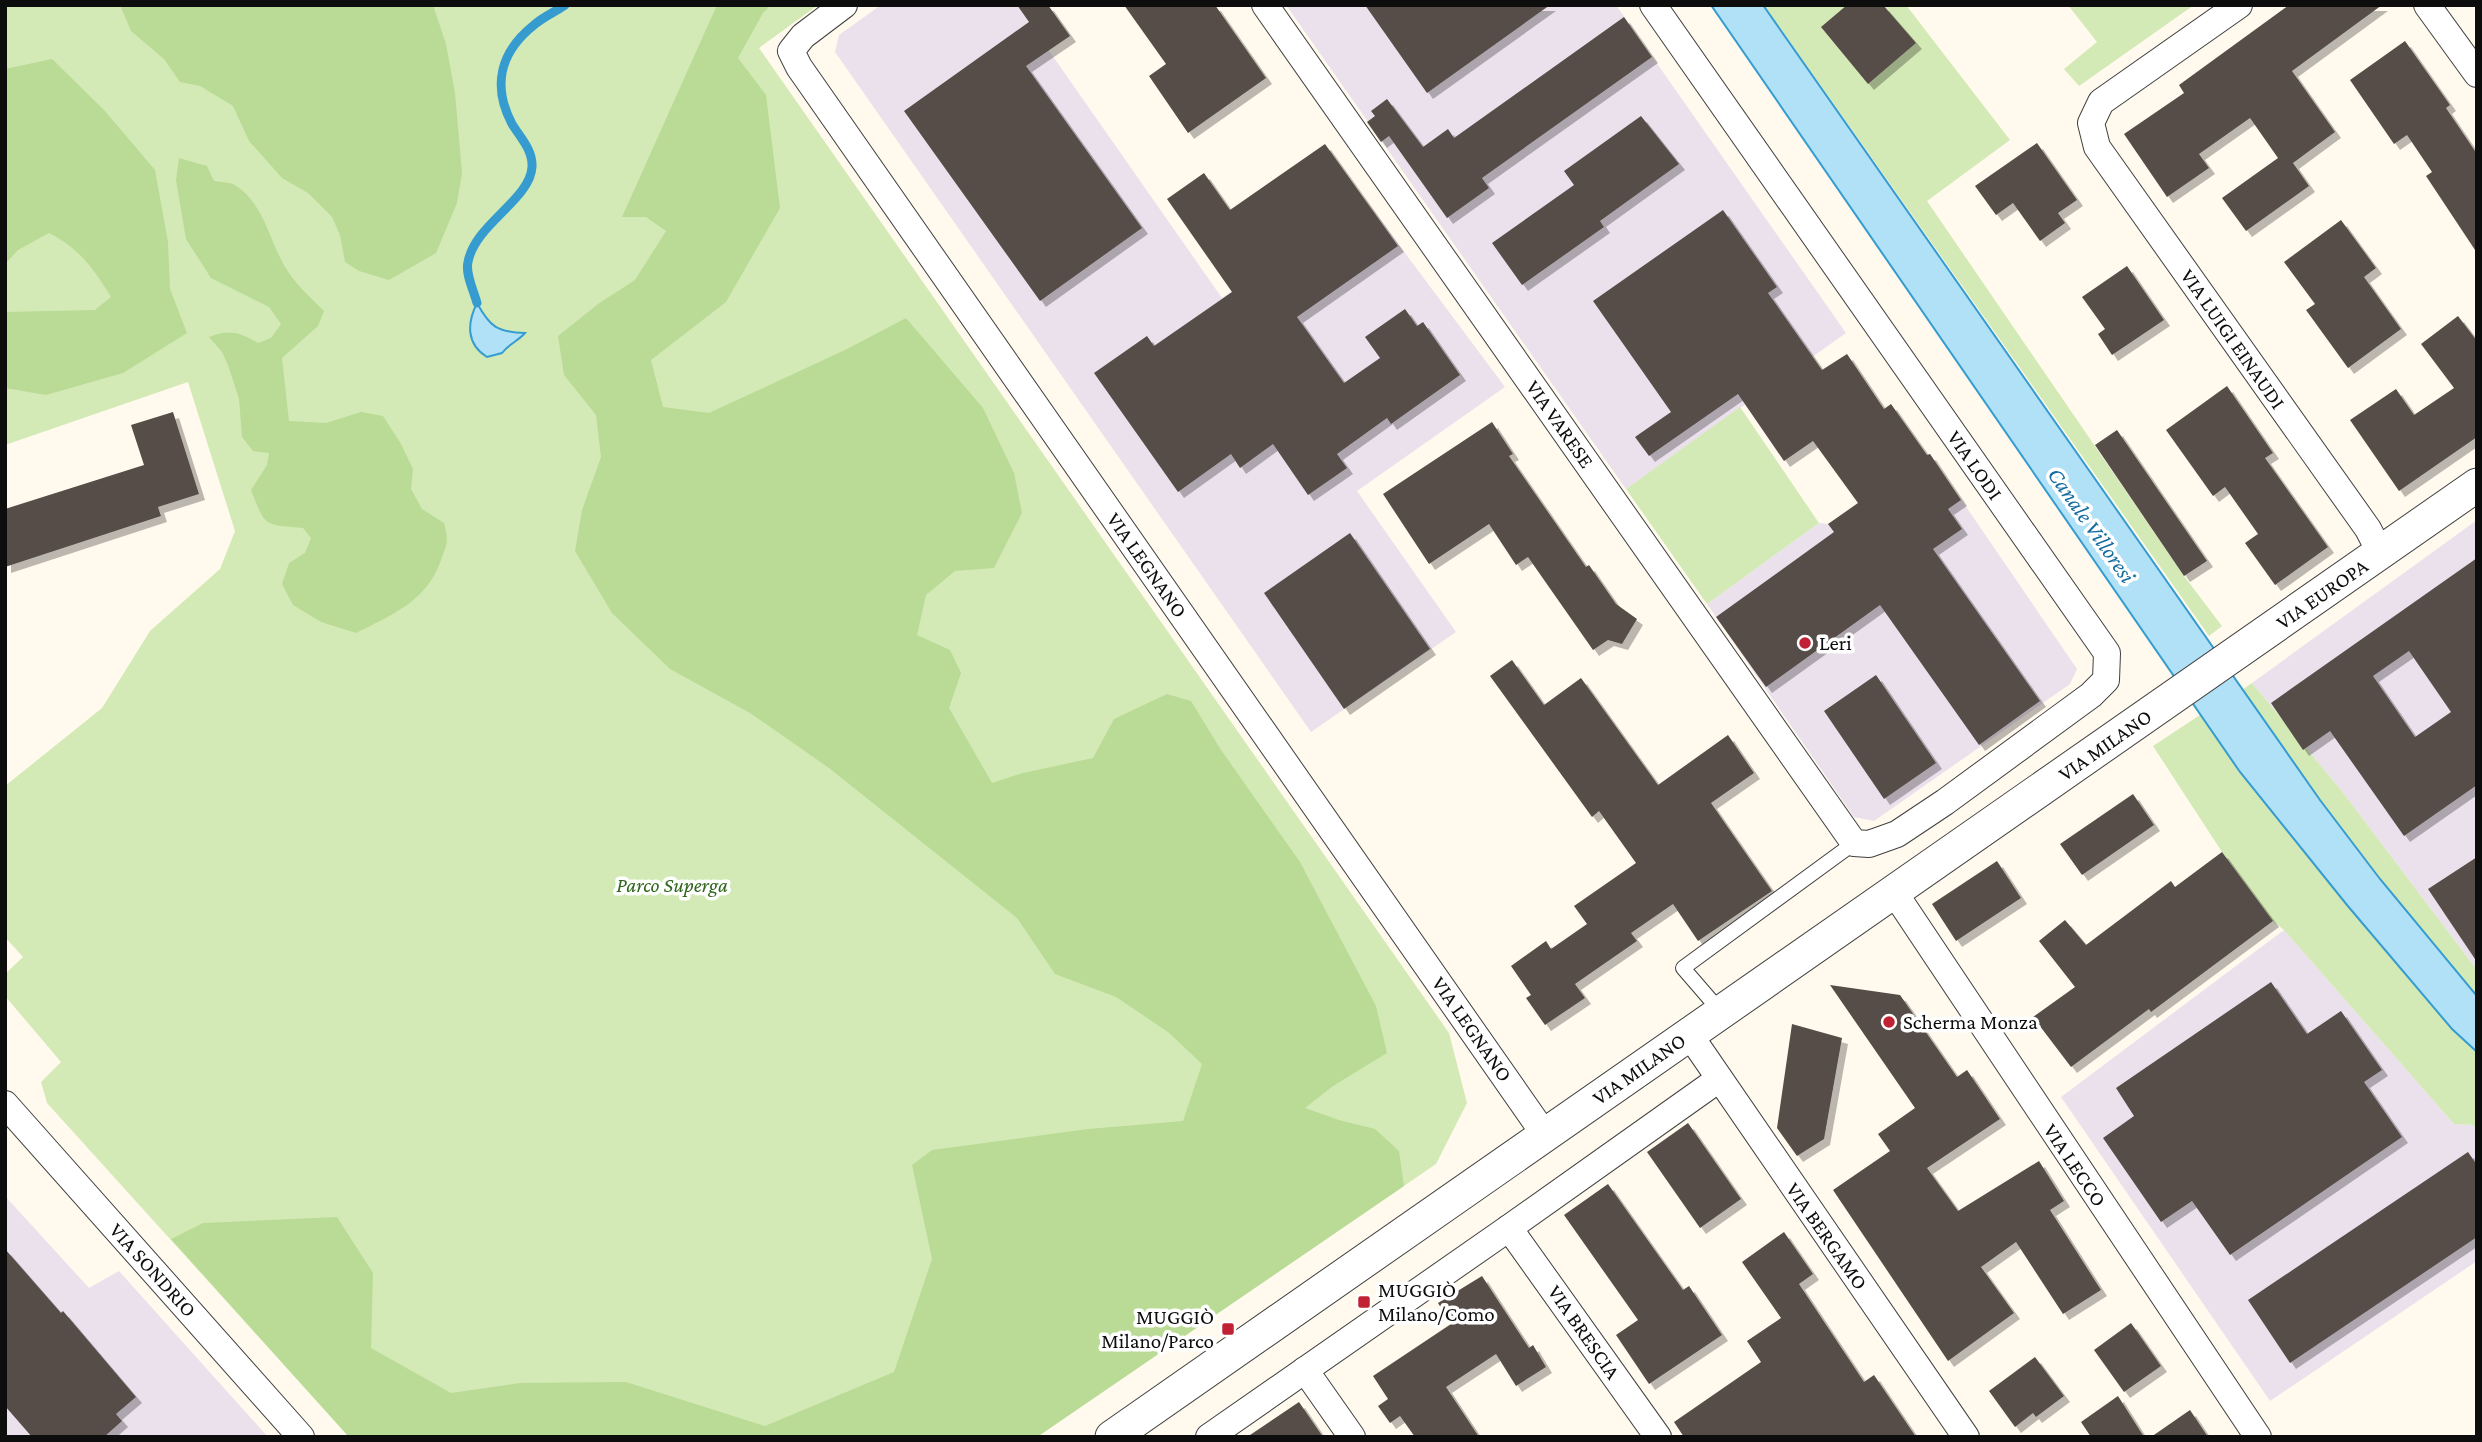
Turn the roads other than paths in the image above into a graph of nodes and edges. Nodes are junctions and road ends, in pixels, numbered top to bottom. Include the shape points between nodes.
1 (844, 5) edge
2 (1265, 5) edge
3 (1653, 5) edge
4 (2239, 5) edge
5 (2427, 5) edge
6 (2477, 74) edge
7 (2477, 485) edge
8 (2380, 552) junction
9 (2169, 700) joint
10 (1854, 843) junction
11 (1894, 892) junction
12 (1721, 1012) junction
13 (1689, 1034) junction
14 (1719, 1079) junction
15 (5, 1104) edge
16 (1545, 1135) junction
17 (1509, 1228) junction
18 (1306, 1370) junction
19 (301, 1437) edge
20 (1112, 1437) edge
21 (1209, 1437) edge
22 (1352, 1437) edge
23 (1657, 1437) edge
24 (1966, 1437) edge
25 (2258, 1437) edge

1 - 16 street, VIA LEGNANO via 791,51 799,67
2 - 10 street, VIA VARESE
3 - 10 street, VIA LODI via 2107,653 2106,680 2091,695 1897,834 1869,844
4 - 8 street, VIA LUIGI EINAUDI via 2101,102 2091,123 2097,147
5 - 6 street
7 - 8 street, VIA EUROPA
8 - 9 street, VIA EUROPA
9 - 11 street, VIA MILANO
10 - 12 lane via 1684,968
11 - 12 street, VIA MILANO
11 - 25 street, VIA LECCO
12 - 13 street, VIA MILANO
13 - 14 street, VIA BERGAMO
13 - 16 street, VIA MILANO
14 - 17 street
14 - 24 street, VIA BERGAMO
15 - 19 street, VIA SONDRIO
16 - 20 street, VIA MILANO
17 - 18 street
17 - 23 street, VIA BRESCIA
18 - 21 street
18 - 22 street

